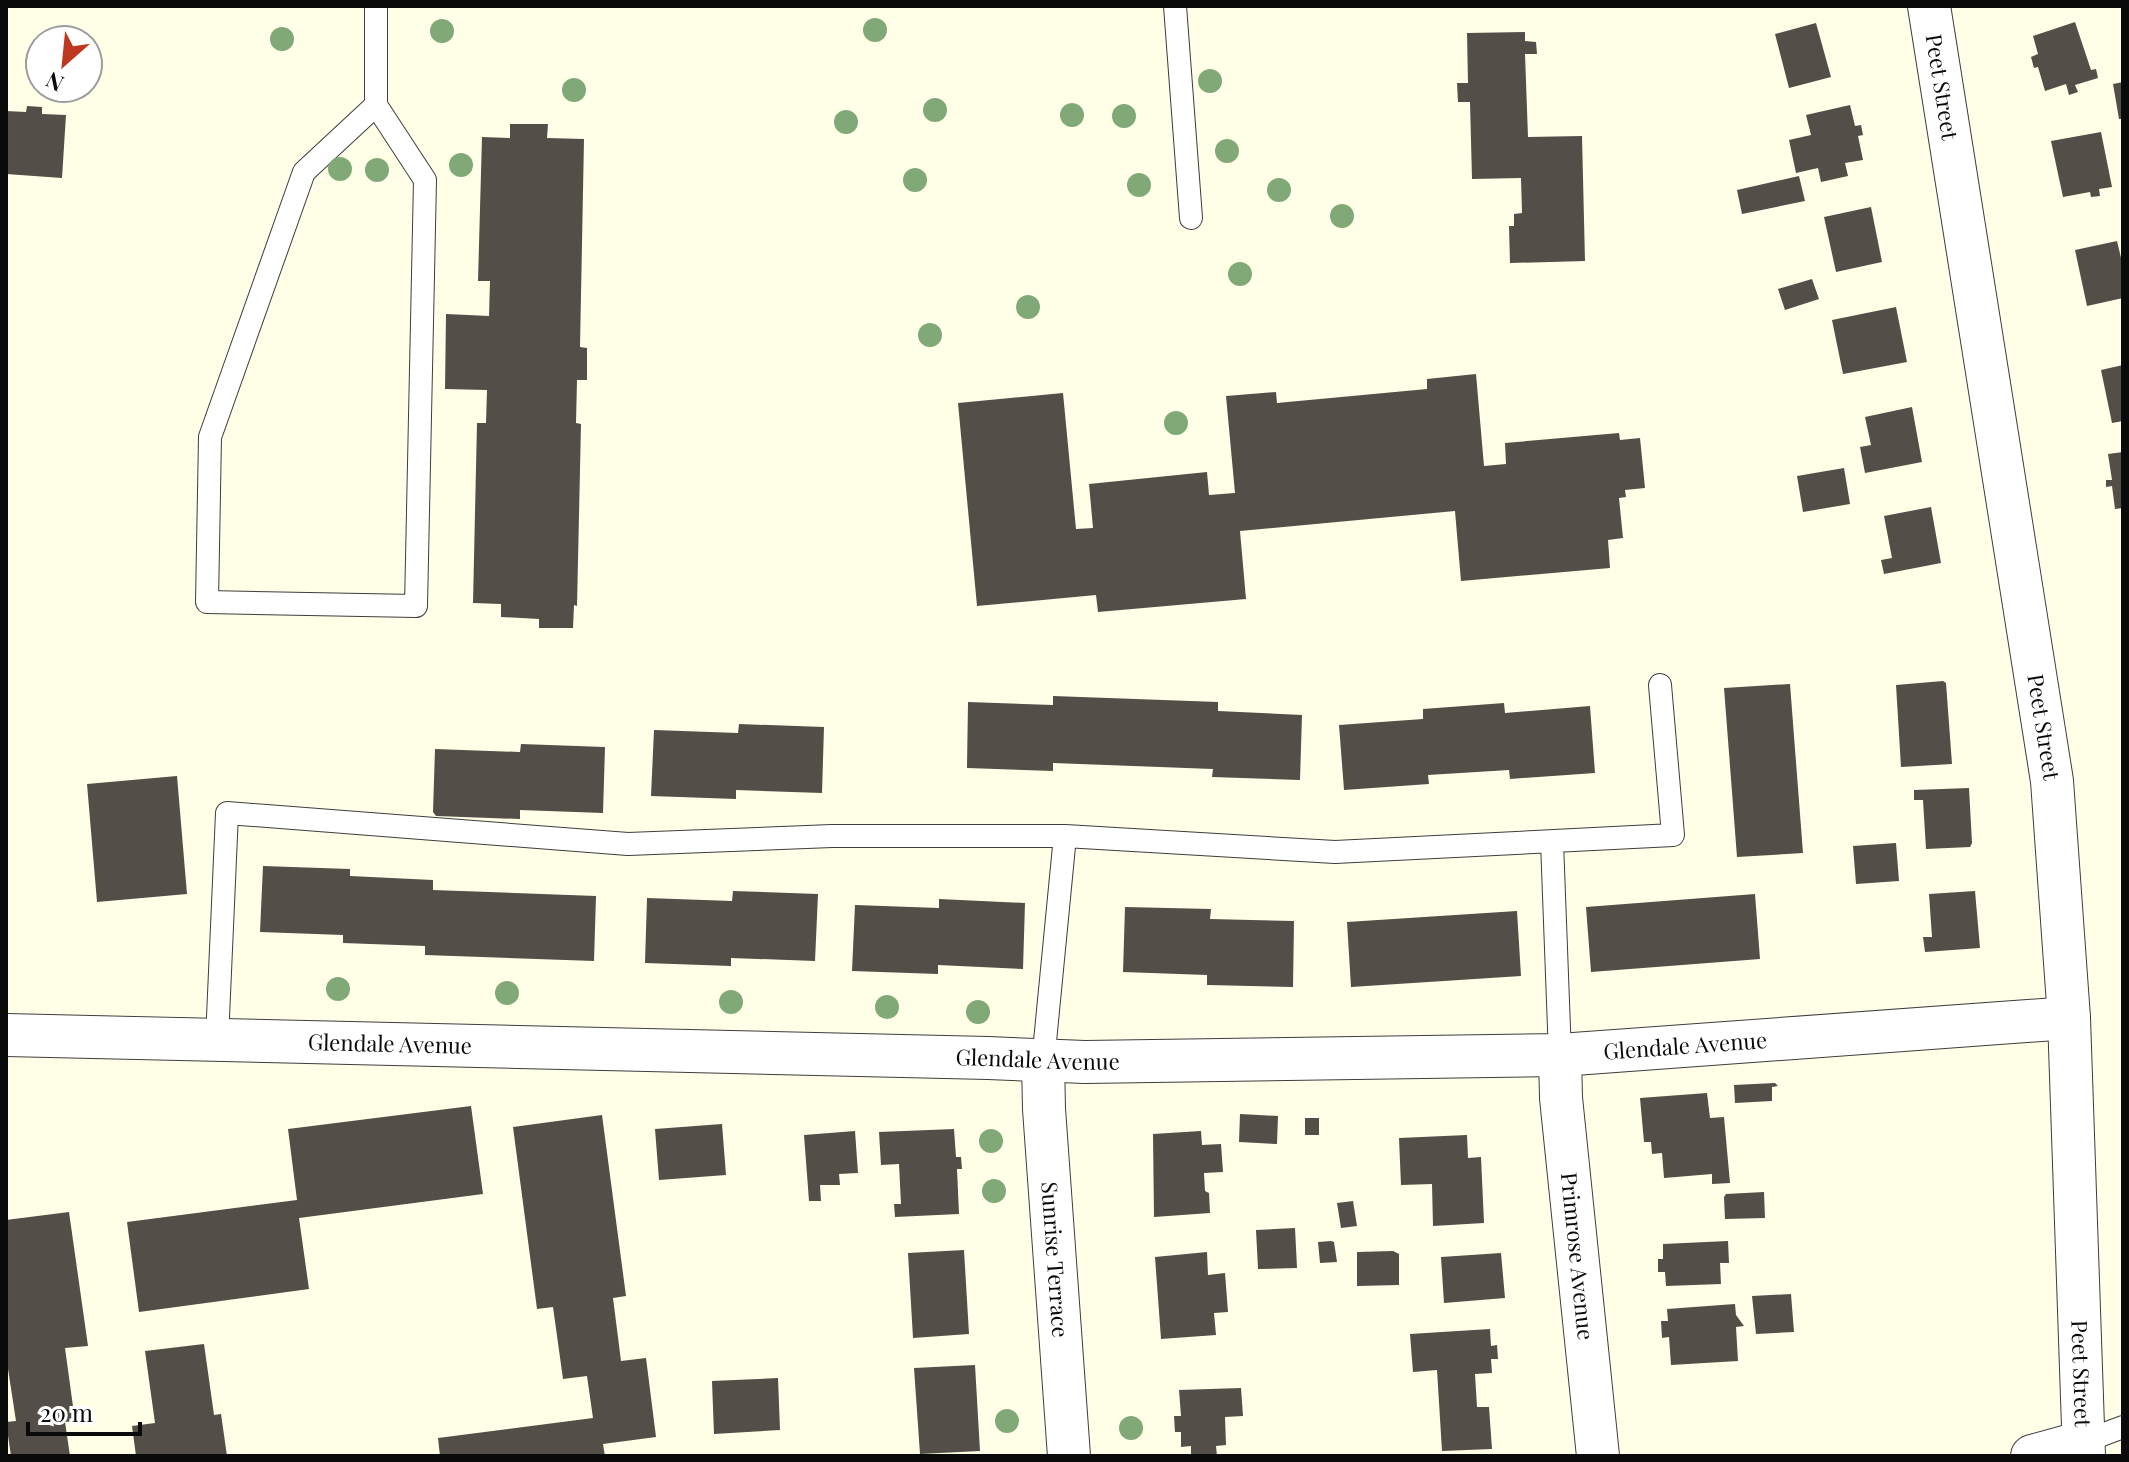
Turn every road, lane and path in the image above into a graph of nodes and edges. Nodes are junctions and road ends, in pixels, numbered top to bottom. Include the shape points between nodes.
1 (376, 6) edge
2 (1175, 6) edge
3 (1929, 6) edge
4 (376, 105) junction
5 (1191, 218) dead end
6 (1660, 685) dead end
7 (1065, 836) junction
8 (1552, 842) junction
9 (2069, 1018) junction
10 (6, 1035) edge
11 (217, 1040) junction
12 (1560, 1055) junction
13 (1043, 1062) junction
14 (2123, 1427) edge
15 (2083, 1449) edge
16 (1069, 1456) edge
17 (1598, 1456) edge
18 (2032, 1456) edge

1 - 4 lane
2 - 5 lane
3 - 9 street, Peet Street via 2052,781
4 - 4 lane via 304,172 210,437 207,602 416,606 425,180
6 - 8 lane via 1673,835
7 - 8 lane via 1335,852
7 - 11 lane via 832,836 628,844 227,813
7 - 13 lane
8 - 12 lane
9 - 12 street, Glendale Avenue
9 - 15 street, Peet Street
10 - 11 street, Glendale Avenue
11 - 13 street, Glendale Avenue
12 - 13 street, Glendale Avenue
12 - 17 street, Primrose Avenue
13 - 16 street, Sunrise Terrace
14 - 15 lane
15 - 18 street

